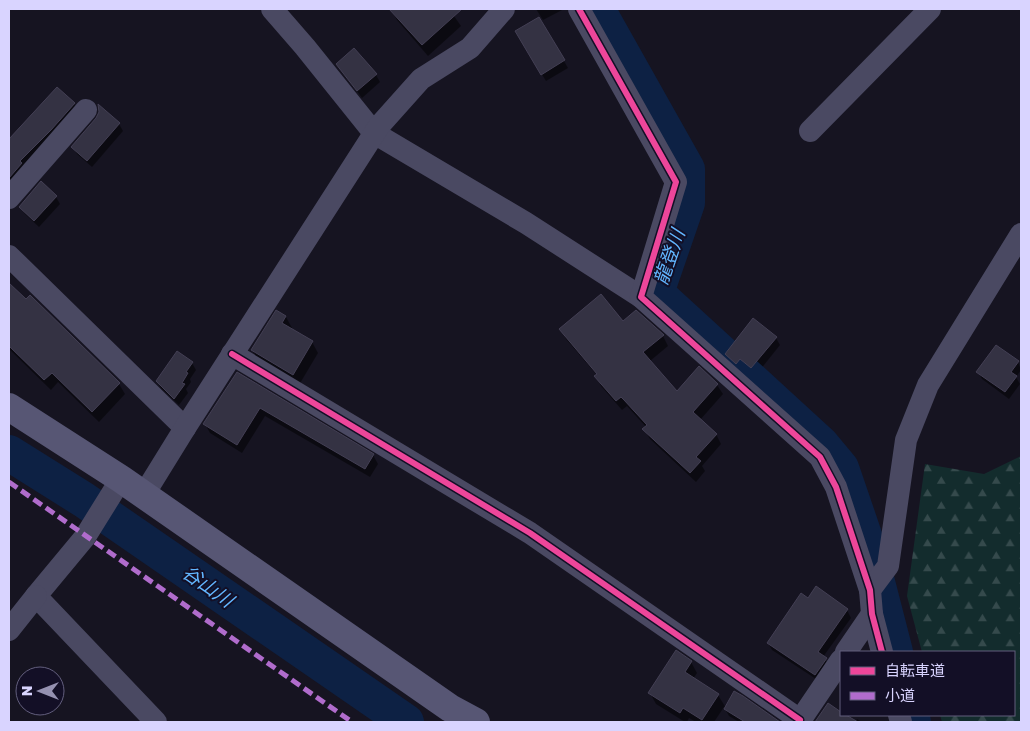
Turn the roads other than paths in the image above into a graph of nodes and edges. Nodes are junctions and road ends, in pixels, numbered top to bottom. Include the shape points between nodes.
1 (272, 9) edge
2 (504, 9) edge
3 (579, 9) edge
4 (930, 9) edge
5 (86, 110) dead end
6 (810, 131) dead end
7 (374, 133) junction
8 (9, 198) edge
9 (1021, 234) edge
10 (9, 256) edge
11 (641, 297) junction
12 (232, 354) junction
13 (9, 407) edge
14 (185, 428) junction
15 (118, 485) junction
16 (143, 496) junction
17 (870, 590) junction
18 (36, 596) junction
19 (872, 614) junction
20 (9, 630) edge
21 (847, 651) edge
22 (882, 651) edge
23 (840, 661) edge
24 (799, 721) edge
25 (156, 722) edge
26 (476, 722) edge

1 - 7 street via 306,46
2 - 7 street via 470,48 421,79
3 - 11 street via 676,182
4 - 6 street
5 - 8 street
7 - 11 street via 526,223
7 - 12 street
9 - 17 street via 928,385 906,440 888,566
10 - 14 street
11 - 17 street via 820,457 836,487
12 - 14 street
12 - 24 street via 530,533
13 - 15 street
14 - 16 street
15 - 16 street
15 - 18 street via 92,526
16 - 26 street via 450,708
17 - 19 street
18 - 20 street
18 - 25 street
19 - 21 street
19 - 22 street
23 - 24 street

